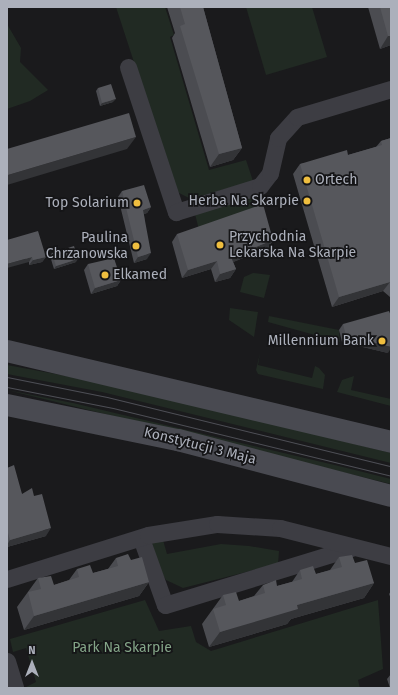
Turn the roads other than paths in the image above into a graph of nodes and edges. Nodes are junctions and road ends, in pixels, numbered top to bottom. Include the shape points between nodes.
1 (128, 68) dead end
2 (391, 89) edge
3 (7, 351) edge
4 (7, 405) edge
5 (391, 442) edge
6 (391, 496) edge
7 (141, 538) junction
8 (354, 548) junction
9 (391, 556) edge
10 (7, 579) edge
11 (7, 661) edge
12 (15, 688) edge

1 - 2 street via 176,212 260,186 270,173 278,138 297,117
3 - 5 street
4 - 6 street, Konstytucji 3 Maja via 178,440
7 - 8 street via 175,530 243,524 280,528
7 - 8 street via 164,605
7 - 10 street
8 - 9 street
11 - 12 street

